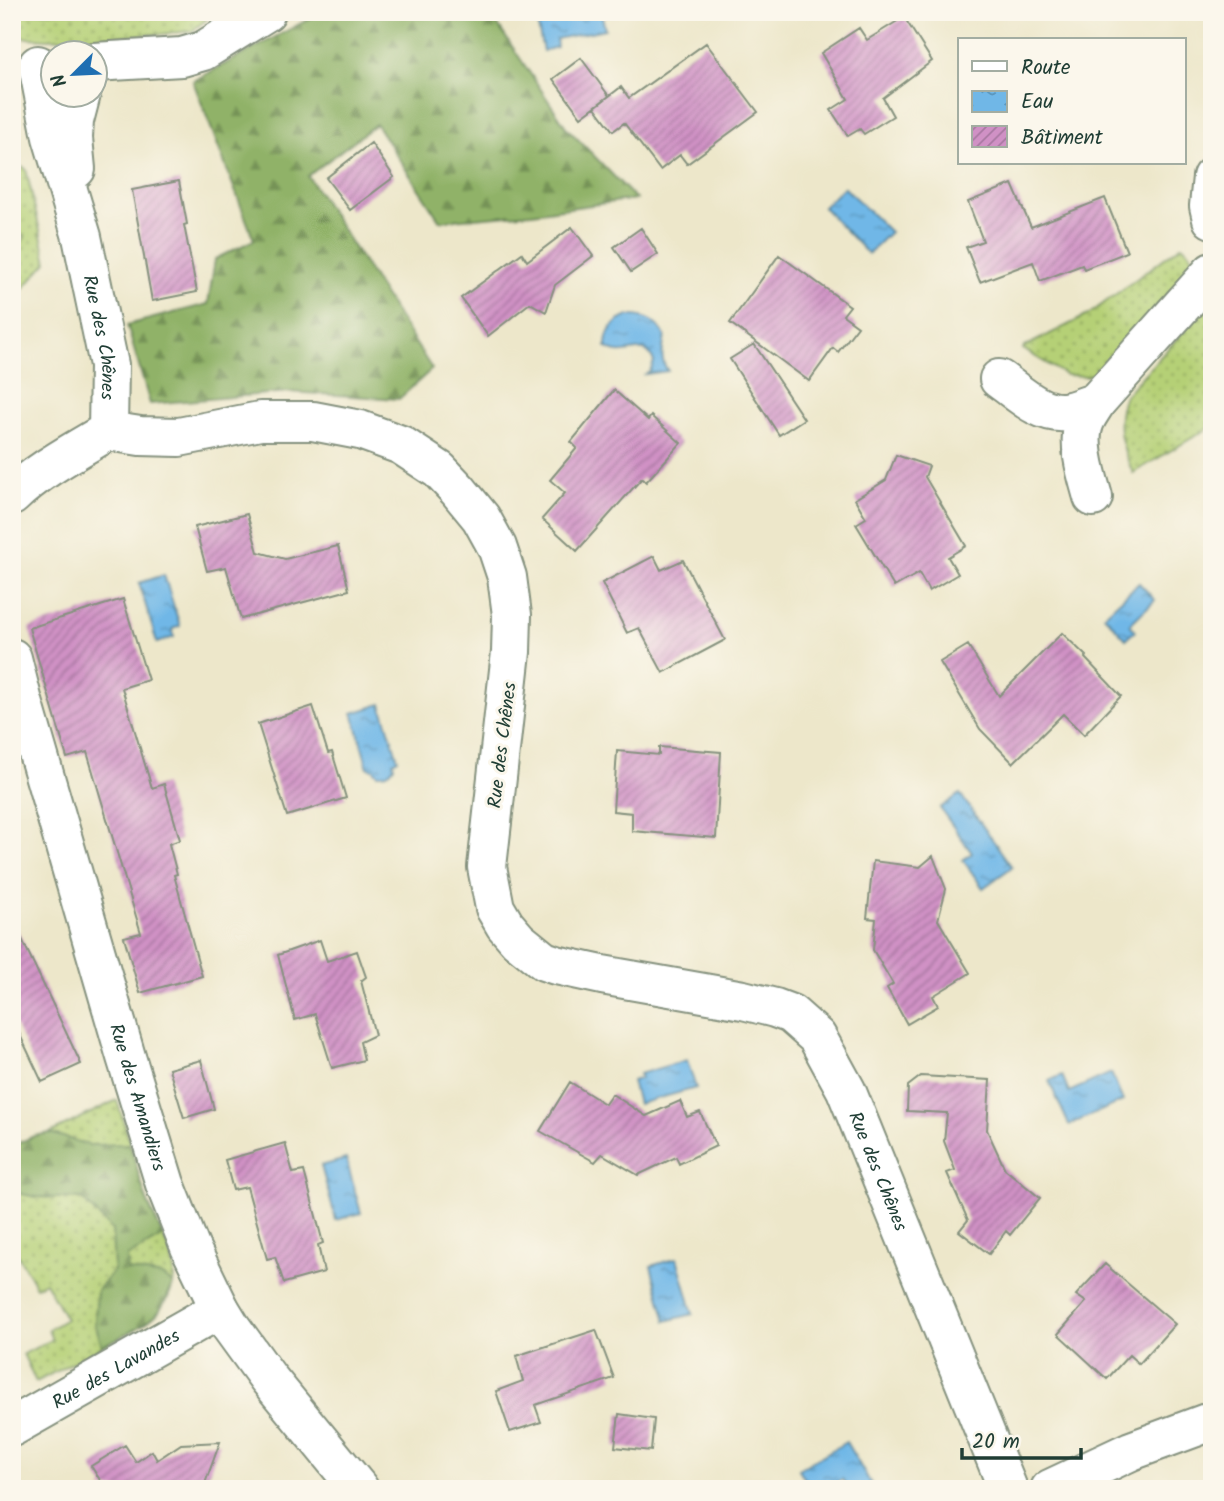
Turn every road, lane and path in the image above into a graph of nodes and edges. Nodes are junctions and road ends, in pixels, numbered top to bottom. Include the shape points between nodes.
1 (245, 18) edge
2 (108, 61) edge
3 (34, 65) edge
4 (77, 108) edge
5 (1212, 177) edge
6 (1212, 219) edge
7 (82, 237) junction
8 (1212, 272) edge
9 (999, 379) dead end
10 (1097, 402) junction
11 (108, 431) junction
12 (12, 496) edge
13 (1093, 497) dead end
14 (12, 658) edge
15 (220, 1309) junction
16 (1212, 1421) edge
17 (12, 1427) edge
18 (359, 1489) edge
19 (1008, 1489) edge
20 (1050, 1489) edge

1 - 2 street via 203,51 182,57
3 - 7 street, Rue des Chênes
4 - 7 street via 74,138
5 - 6 street
7 - 11 street, Rue des Chênes via 109,365
8 - 10 street
9 - 10 street via 1037,406 1055,412
10 - 13 street via 1082,433
11 - 12 street
11 - 19 street, Rue des Chênes via 179,437 260,421 313,421 360,430 401,446 458,490 497,547 512,615 512,652 487,867 495,908 505,925 544,961 775,1008 791,1014 817,1038 846,1090
14 - 15 street, Rue des Amandiers via 165,1184
15 - 17 street, Rue des Lavandes
15 - 18 street, Rue des Amandiers via 268,1378
16 - 20 street via 1131,1451

